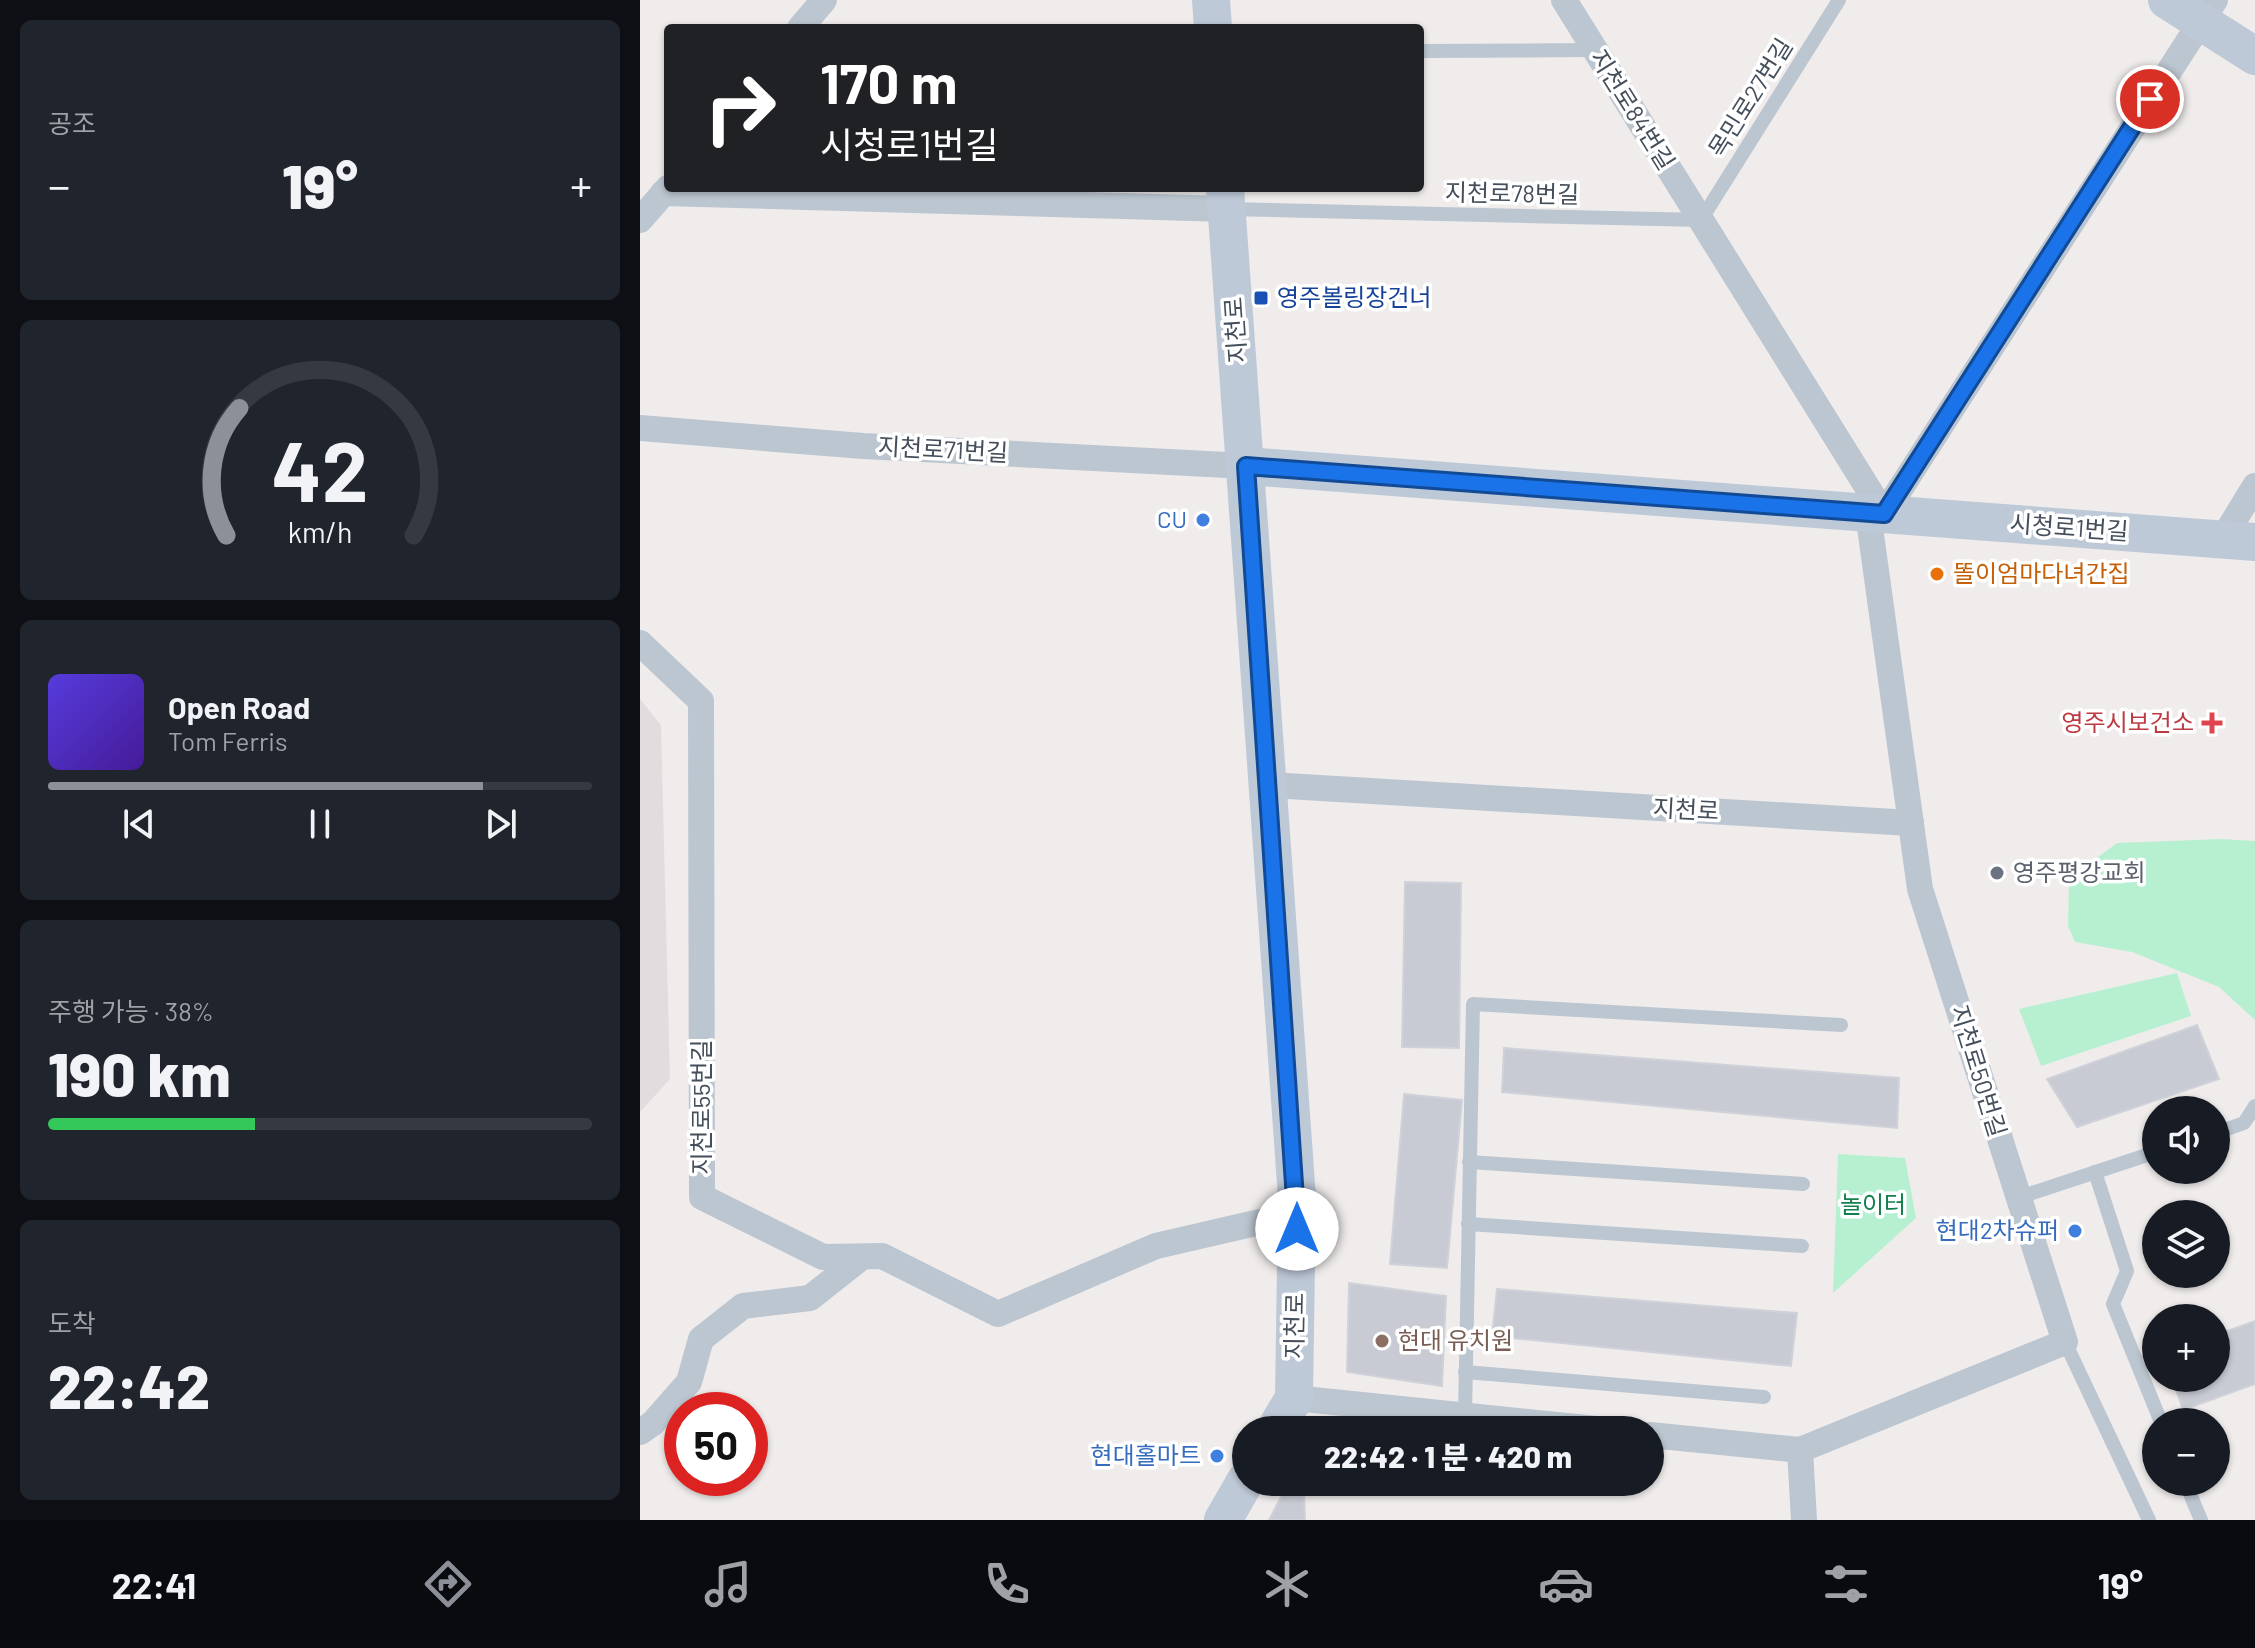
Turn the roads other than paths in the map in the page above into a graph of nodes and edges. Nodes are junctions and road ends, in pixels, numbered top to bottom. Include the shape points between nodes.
1 (824, 0) edge
2 (1211, 0) edge
3 (1564, 0) edge
4 (1839, 0) edge
5 (2167, 0) edge
6 (2208, 10) edge
7 (803, 24) edge
8 (1213, 24) edge
9 (1595, 50) junction
10 (1424, 51) edge
11 (2255, 56) edge
12 (665, 192) edge
13 (736, 192) edge
14 (1226, 199) edge
15 (640, 220) edge
16 (1701, 220) junction
17 (640, 428) edge
18 (1246, 466) junction
19 (2255, 486) edge
20 (1876, 514) junction
21 (2239, 541) edge
22 (640, 643) edge
23 (1269, 785) junction
24 (1911, 823) junction
25 (1841, 1025) dead end
26 (2255, 1106) edge
27 (2230, 1128) edge
28 (2142, 1157) edge
29 (1469, 1162) junction
30 (2095, 1172) junction
31 (1803, 1184) dead end
32 (2017, 1198) junction
33 (1468, 1224) junction
34 (1297, 1229) junction
35 (1802, 1246) dead end
36 (862, 1257) junction
37 (2065, 1342) junction
38 (1465, 1372) junction
39 (1764, 1397) dead end
40 (2155, 1408) edge
41 (1284, 1414) edge
42 (1465, 1415) junction
43 (1474, 1416) edge
44 (640, 1432) edge
45 (1664, 1436) edge
46 (1800, 1450) junction
47 (1237, 1496) edge
48 (2191, 1496) edge
49 (1223, 1520) edge
50 (1804, 1520) edge
51 (2149, 1520) edge
52 (2201, 1520) edge

1 - 7 street
2 - 8 main road
3 - 9 street, 지천로84번길
4 - 16 lane, 목민로27번길
5 - 6 main road
6 - 11 main road
6 - 20 street
9 - 10 lane
9 - 16 street, 지천로84번길
12 - 15 street
13 - 14 street
14 - 16 lane, 지천로78번길
14 - 18 main road, 지천로
16 - 20 street
17 - 18 street, 지천로71번길 via 863,446
18 - 20 main road, 시청로1번길
18 - 23 main road, 지천로
19 - 21 street
20 - 21 main road, 시청로1번길
20 - 24 street, 지천로50번길
22 - 36 street, 지천로55번길 via 701,701 702,1197 823,1257
23 - 24 street, 지천로
23 - 34 main road, 지천로
24 - 32 street, 지천로50번길 via 1920,889
25 - 29 lane via 1473,1004
26 - 27 lane via 2244,1123
28 - 30 lane
29 - 31 lane
29 - 33 lane
30 - 32 lane
30 - 40 lane via 2127,1271 2113,1304
32 - 37 street, 지천로50번길
33 - 35 lane
33 - 38 lane
34 - 36 street, 지천로55번길 via 1260,1222 1156,1246 998,1314 882,1256
34 - 41 main road, 지천로
36 - 44 street via 810,1298 743,1306 701,1339 689,1382
37 - 46 street
37 - 51 lane
38 - 39 lane
38 - 42 lane
41 - 42 street
42 - 43 street
45 - 46 street
46 - 50 street
47 - 49 main road
48 - 52 lane

